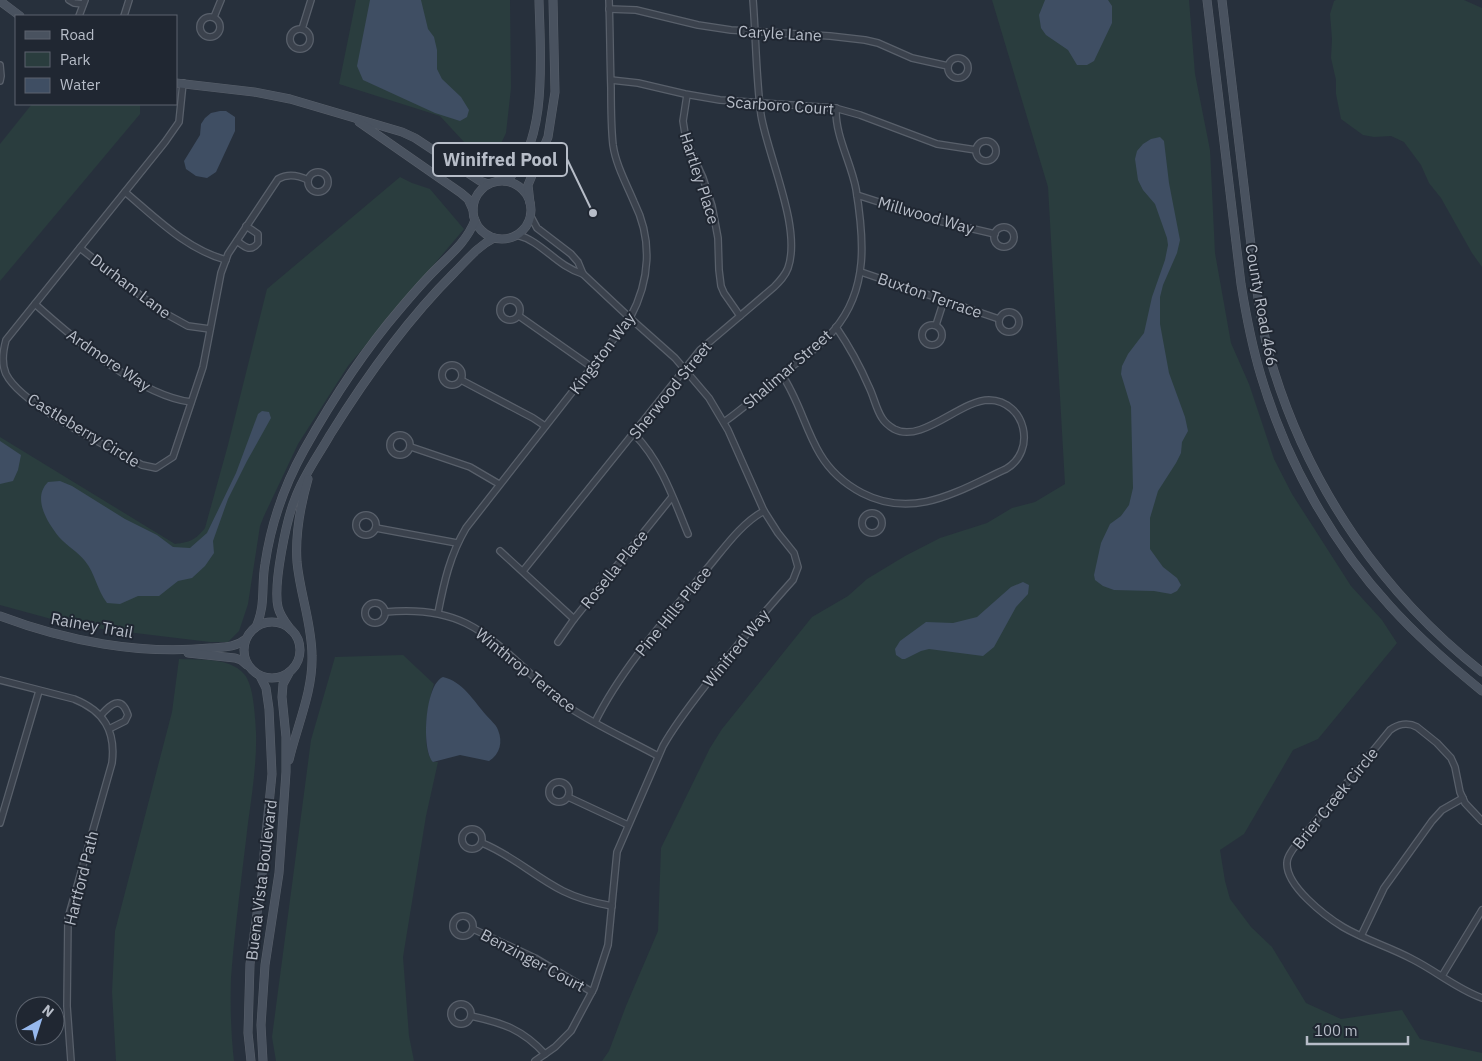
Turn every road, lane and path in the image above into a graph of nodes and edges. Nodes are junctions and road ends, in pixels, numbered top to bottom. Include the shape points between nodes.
1 (0, 0) edge
2 (69, 0) edge
3 (129, 0) edge
4 (221, 0) edge
5 (311, 0) edge
6 (539, 0) edge
7 (553, 0) edge
8 (608, 0) edge
9 (753, 0) edge
10 (1207, 0) edge
11 (1222, 0) edge
12 (84, 2) edge
13 (609, 9) junction
14 (19, 15) edge
15 (79, 15) edge
16 (124, 15) edge
17 (214, 18) dead end
18 (302, 29) dead end
19 (755, 32) junction
20 (0, 65) edge
21 (948, 66) dead end
22 (611, 80) junction
23 (0, 81) edge
24 (180, 83) edge
25 (687, 95) junction
26 (760, 104) junction
27 (836, 108) junction
28 (346, 114) junction
29 (976, 150) dead end
30 (308, 180) dead end
31 (504, 181) junction
32 (488, 184) junction
33 (125, 192) junction
34 (857, 196) junction
35 (530, 203) junction
36 (473, 210) junction
37 (530, 215) junction
38 (475, 220) junction
39 (246, 226) junction
40 (994, 234) dead end
41 (517, 235) junction
42 (494, 238) junction
43 (237, 241) junction
44 (80, 248) junction
45 (226, 260) junction
46 (861, 272) junction
47 (583, 274) junction
48 (944, 300) junction
49 (35, 304) junction
50 (519, 316) dead end
51 (740, 316) junction
52 (630, 318) junction
53 (999, 319) dead end
54 (936, 325) dead end
55 (836, 327) junction
56 (210, 329) junction
57 (593, 368) junction
58 (685, 369) junction
59 (782, 375) junction
60 (461, 380) dead end
61 (191, 402) junction
62 (724, 422) junction
63 (545, 426) junction
64 (634, 434) junction
65 (411, 447) dead end
66 (313, 463) junction
67 (500, 484) junction
68 (672, 497) junction
69 (878, 501) junction
70 (764, 511) junction
71 (875, 513) dead end
72 (376, 528) dead end
73 (688, 534) dead end
74 (457, 544) junction
75 (500, 551) dead end
76 (1351, 557) junction
77 (1372, 563) junction
78 (523, 571) junction
79 (385, 612) dead end
80 (438, 613) junction
81 (0, 616) edge
82 (574, 619) junction
83 (256, 627) junction
84 (292, 630) junction
85 (246, 639) junction
86 (558, 642) dead end
87 (182, 651) junction
88 (248, 666) junction
89 (1482, 672) edge
90 (289, 673) junction
91 (260, 676) junction
92 (0, 680) edge
93 (39, 691) junction
94 (1482, 691) edge
95 (100, 716) junction
96 (595, 722) junction
97 (109, 729) junction
98 (658, 756) junction
99 (286, 772) junction
100 (568, 796) dead end
101 (1463, 798) junction
102 (1482, 821) edge
103 (0, 823) edge
104 (628, 824) junction
105 (482, 843) dead end
106 (612, 906) junction
107 (1482, 910) edge
108 (473, 929) dead end
109 (1361, 936) junction
110 (1442, 976) junction
111 (592, 992) junction
112 (1482, 998) edge
113 (472, 1016) dead end
114 (544, 1054) junction
115 (71, 1061) edge
116 (251, 1061) edge
117 (263, 1061) edge
118 (535, 1061) edge

1 - 14 main road
2 - 12 street
3 - 16 street
4 - 17 street
5 - 18 street
6 - 31 main road via 541,76 538,114 520,166
7 - 35 main road via 556,92 548,137 528,185
8 - 13 street, Kingston Way
9 - 19 street, Sherwood Street
10 - 76 main road, County Road 466 via 1241,284 1260,375 1293,460 1324,518
11 - 77 main road, County Road 466 via 1255,279 1273,370 1308,457 1336,511
12 - 15 street
13 - 19 street, Caryle Lane via 636,10 713,28
13 - 22 street, Kingston Way
19 - 21 street, Caryle Lane via 864,40 912,58
19 - 26 street, Sherwood Street
20 - 23 street
22 - 25 street, Scarboro Court
22 - 52 street, Kingston Way via 613,146 622,176 640,214 646,241 645,280
24 - 28 main road via 254,92
24 - 33 street, Castleberry Circle via 179,122
25 - 26 street, Scarboro Court
25 - 51 street, Hartley Place via 683,121 686,140 712,206 718,238 719,280
26 - 27 street, Scarboro Court
26 - 51 street, Sherwood Street via 787,214 790,258 781,280
27 - 29 street, Scarboro Court via 937,144
27 - 34 street, Shalimar Street via 836,124
28 - 32 main road via 415,138
28 - 36 main road via 461,193
30 - 39 street, Castleberry Circle via 289,175 278,179
31 - 32 main road
31 - 35 main road via 521,188
32 - 36 main road via 477,195
33 - 44 street, Castleberry Circle
33 - 45 street via 182,239
34 - 40 street, Millwood Way
34 - 46 street, Shalimar Street via 862,240
35 - 37 main road
36 - 38 main road
37 - 41 main road
37 - 47 street via 537,228 571,254
38 - 42 main road via 479,228
38 - 83 main road via 465,240 416,290 370,347 303,452 274,517 264,569 262,614
39 - 43 street, Castleberry Circle
39 - 43 street via 258,234 258,243 248,248
41 - 42 main road
41 - 47 street via 529,239 570,270
42 - 66 main road via 439,288 396,340 357,391
43 - 45 street, Castleberry Circle
44 - 49 street, Castleberry Circle
44 - 56 street, Durham Lane via 159,310 188,326
45 - 56 street, Castleberry Circle
46 - 48 street, Buxton Terrace
46 - 55 street, Shalimar Street via 853,300
47 - 52 street, Winifred Way
48 - 53 street, Buxton Terrace
48 - 54 street
49 - 61 street, Ardmore Way via 67,333 134,381 165,396
49 - 61 street, Castleberry Circle via 6,340 2,352 5,373 32,402 142,465 156,468 173,456
50 - 57 street
51 - 58 street, Sherwood Street via 705,345
52 - 57 street, Kingston Way
52 - 58 street, Winifred Way
55 - 59 street, Shalimar Street
55 - 69 street via 855,358 881,416 895,429 914,431 989,400 1010,408 1022,426 1024,443 1012,466 929,502 903,504
56 - 61 street, Castleberry Circle via 203,367
57 - 63 street, Kingston Way
58 - 62 street, Winifred Way
58 - 64 street, Sherwood Street
59 - 62 street, Shalimar Street
59 - 69 street via 826,464 847,484
60 - 63 street
62 - 70 street, Winifred Way
63 - 67 street, Kingston Way
64 - 68 street via 651,454
64 - 78 street, Sherwood Street
65 - 67 street via 470,468
66 - 84 main road via 295,498 286,527 278,582 278,606
66 - 99 main road via 296,534 297,563 310,625 312,657 308,689
67 - 74 street, Kingston Way
68 - 73 street
68 - 82 street, Rosella Place
69 - 71 street
70 - 96 street, Pine Hills Place via 750,520 683,598 620,679
70 - 98 street, Winifred Way via 794,553 798,567 796,574 691,704
72 - 74 street
74 - 80 street, Kingston Way via 444,581
75 - 78 street
76 - 77 main road via 1360,564 1367,566
76 - 94 main road, County Road 466 via 1362,574 1417,634
77 - 89 main road, County Road 466 via 1421,618
78 - 82 street
79 - 80 street, Winthrop Terrace via 415,610
80 - 96 street, Winthrop Terrace via 480,630 560,700
81 - 87 main road, Rainey Trail via 82,640
82 - 86 street, Rosella Place
83 - 84 main road via 270,622
83 - 85 main road
84 - 90 main road via 300,647 300,657
85 - 87 main road, Rainey Trail via 234,646
85 - 88 main road via 244,657
87 - 88 main road, Rainey Trail via 235,658
88 - 91 main road
90 - 91 main road via 280,678
90 - 99 main road, Buena Vista Boulevard via 283,684 282,697
91 - 116 main road, Buena Vista Boulevard via 266,688 269,709 272,774 262,885 250,964 248,1033
92 - 93 street, Hartford Path
93 - 95 street, Hartford Path via 85,703
93 - 103 street
95 - 97 street, Hartford Path
95 - 97 street via 116,702 126,708 128,715 125,721
96 - 98 street, Winthrop Terrace
97 - 115 street, Hartford Path via 113,744 112,763 68,918 67,1006
98 - 104 street, Winifred Way
99 - 117 main road, Buena Vista Boulevard via 279,874 265,965
100 - 104 street
101 - 102 street, Brier Creek Circle
101 - 109 street via 1442,810 1432,821 1384,888
101 - 109 street, Brier Creek Circle via 1455,767 1445,751 1412,724 1396,725 1289,856 1290,876 1303,894 1331,919
104 - 106 street, Winifred Way via 616,852
105 - 106 street via 508,855 562,891
106 - 111 street, Winifred Way via 608,945
107 - 110 street
108 - 111 street, Benzinger Court via 535,958
109 - 110 street, Brier Creek Circle
110 - 112 street, Brier Creek Circle
111 - 114 street, Winifred Way via 571,1031
113 - 114 street via 514,1028
114 - 118 street, Winifred Way

